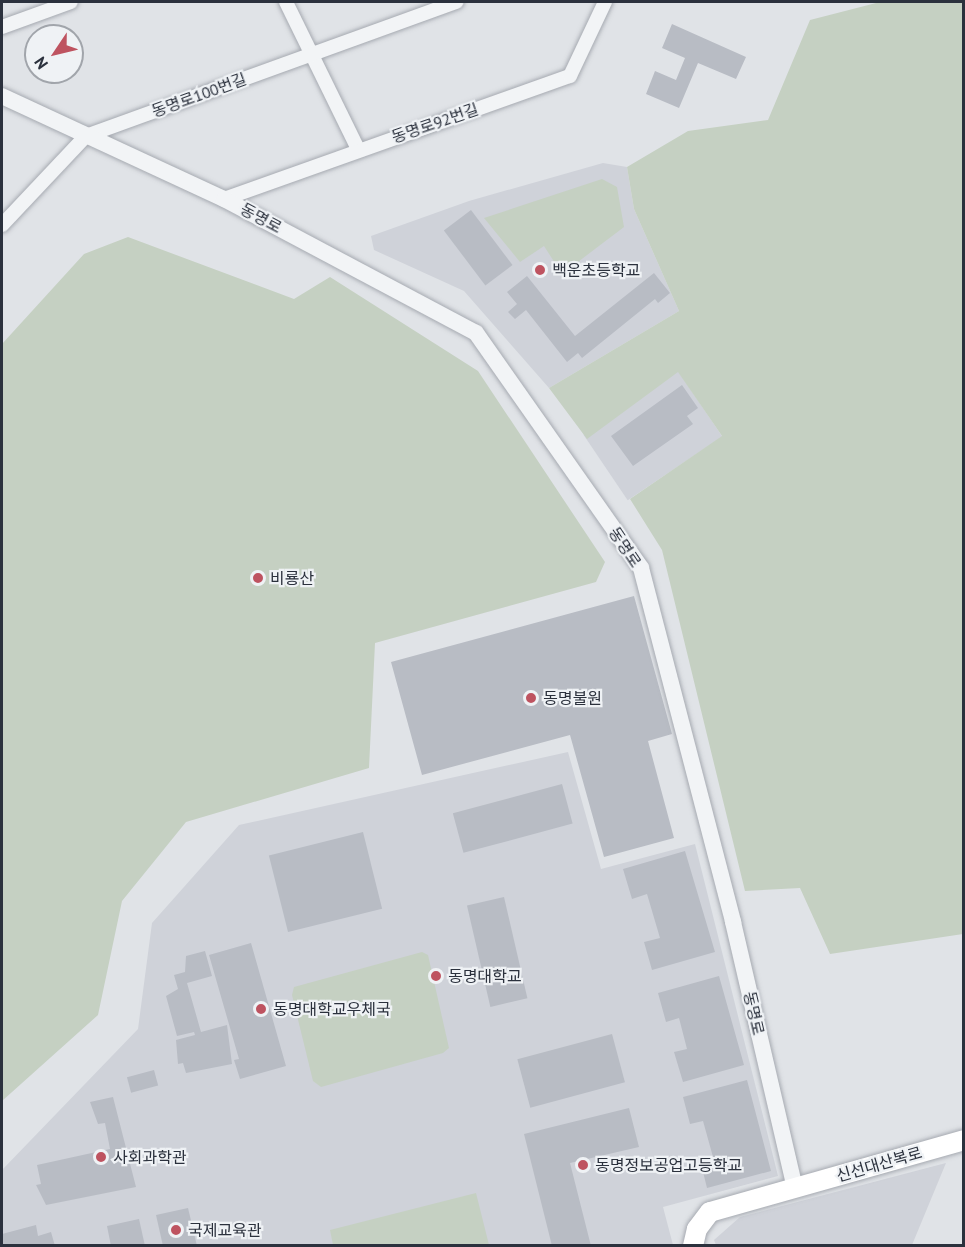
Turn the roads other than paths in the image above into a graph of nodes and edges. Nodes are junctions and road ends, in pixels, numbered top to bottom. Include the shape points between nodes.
1 (71, 2) edge
2 (286, 2) edge
3 (456, 2) edge
4 (605, 2) edge
5 (2, 27) edge
6 (313, 54) junction
7 (2, 96) edge
8 (86, 136) junction
9 (358, 149) junction
10 (224, 199) junction
11 (2, 225) edge
12 (963, 1140) edge
13 (795, 1188) junction
14 (693, 1245) edge

1 - 5 street
2 - 6 street
3 - 6 street, 동명로100번길
4 - 9 street, 동명로92번길 via 570,76
6 - 8 street, 동명로100번길
6 - 9 street
7 - 8 street, 동명로
8 - 10 street, 동명로
8 - 11 street
9 - 10 street, 동명로92번길
10 - 13 street, 동명로 via 476,333 641,568 733,922
12 - 13 main road, 신선대산복로
13 - 14 main road via 710,1212 697,1229

